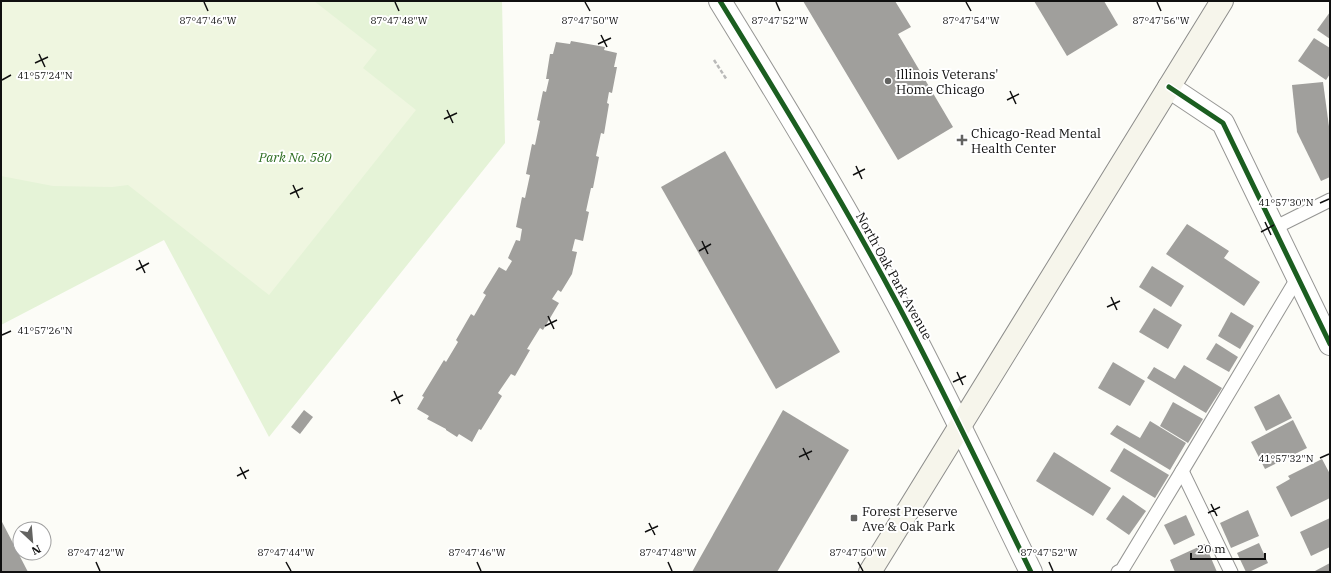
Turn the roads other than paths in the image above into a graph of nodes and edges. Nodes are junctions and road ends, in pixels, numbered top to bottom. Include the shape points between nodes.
1 (720, 1) edge
2 (1222, 1) edge
3 (1169, 87) junction
4 (1330, 200) edge
5 (1274, 228) junction
6 (1298, 277) junction
7 (1330, 344) edge
8 (961, 426) junction
9 (1182, 471) junction
10 (870, 572) edge
11 (1031, 572) edge
12 (1118, 572) edge
13 (1231, 572) edge

1 - 8 street, North Oak Park Avenue via 806,142 897,302
2 - 3 main road
3 - 5 street via 1222,123
3 - 8 main road
4 - 5 lane
5 - 6 street
6 - 7 street
6 - 9 lane
8 - 10 main road
8 - 11 street, North Oak Park Avenue
9 - 12 lane via 1122,570
9 - 13 lane

